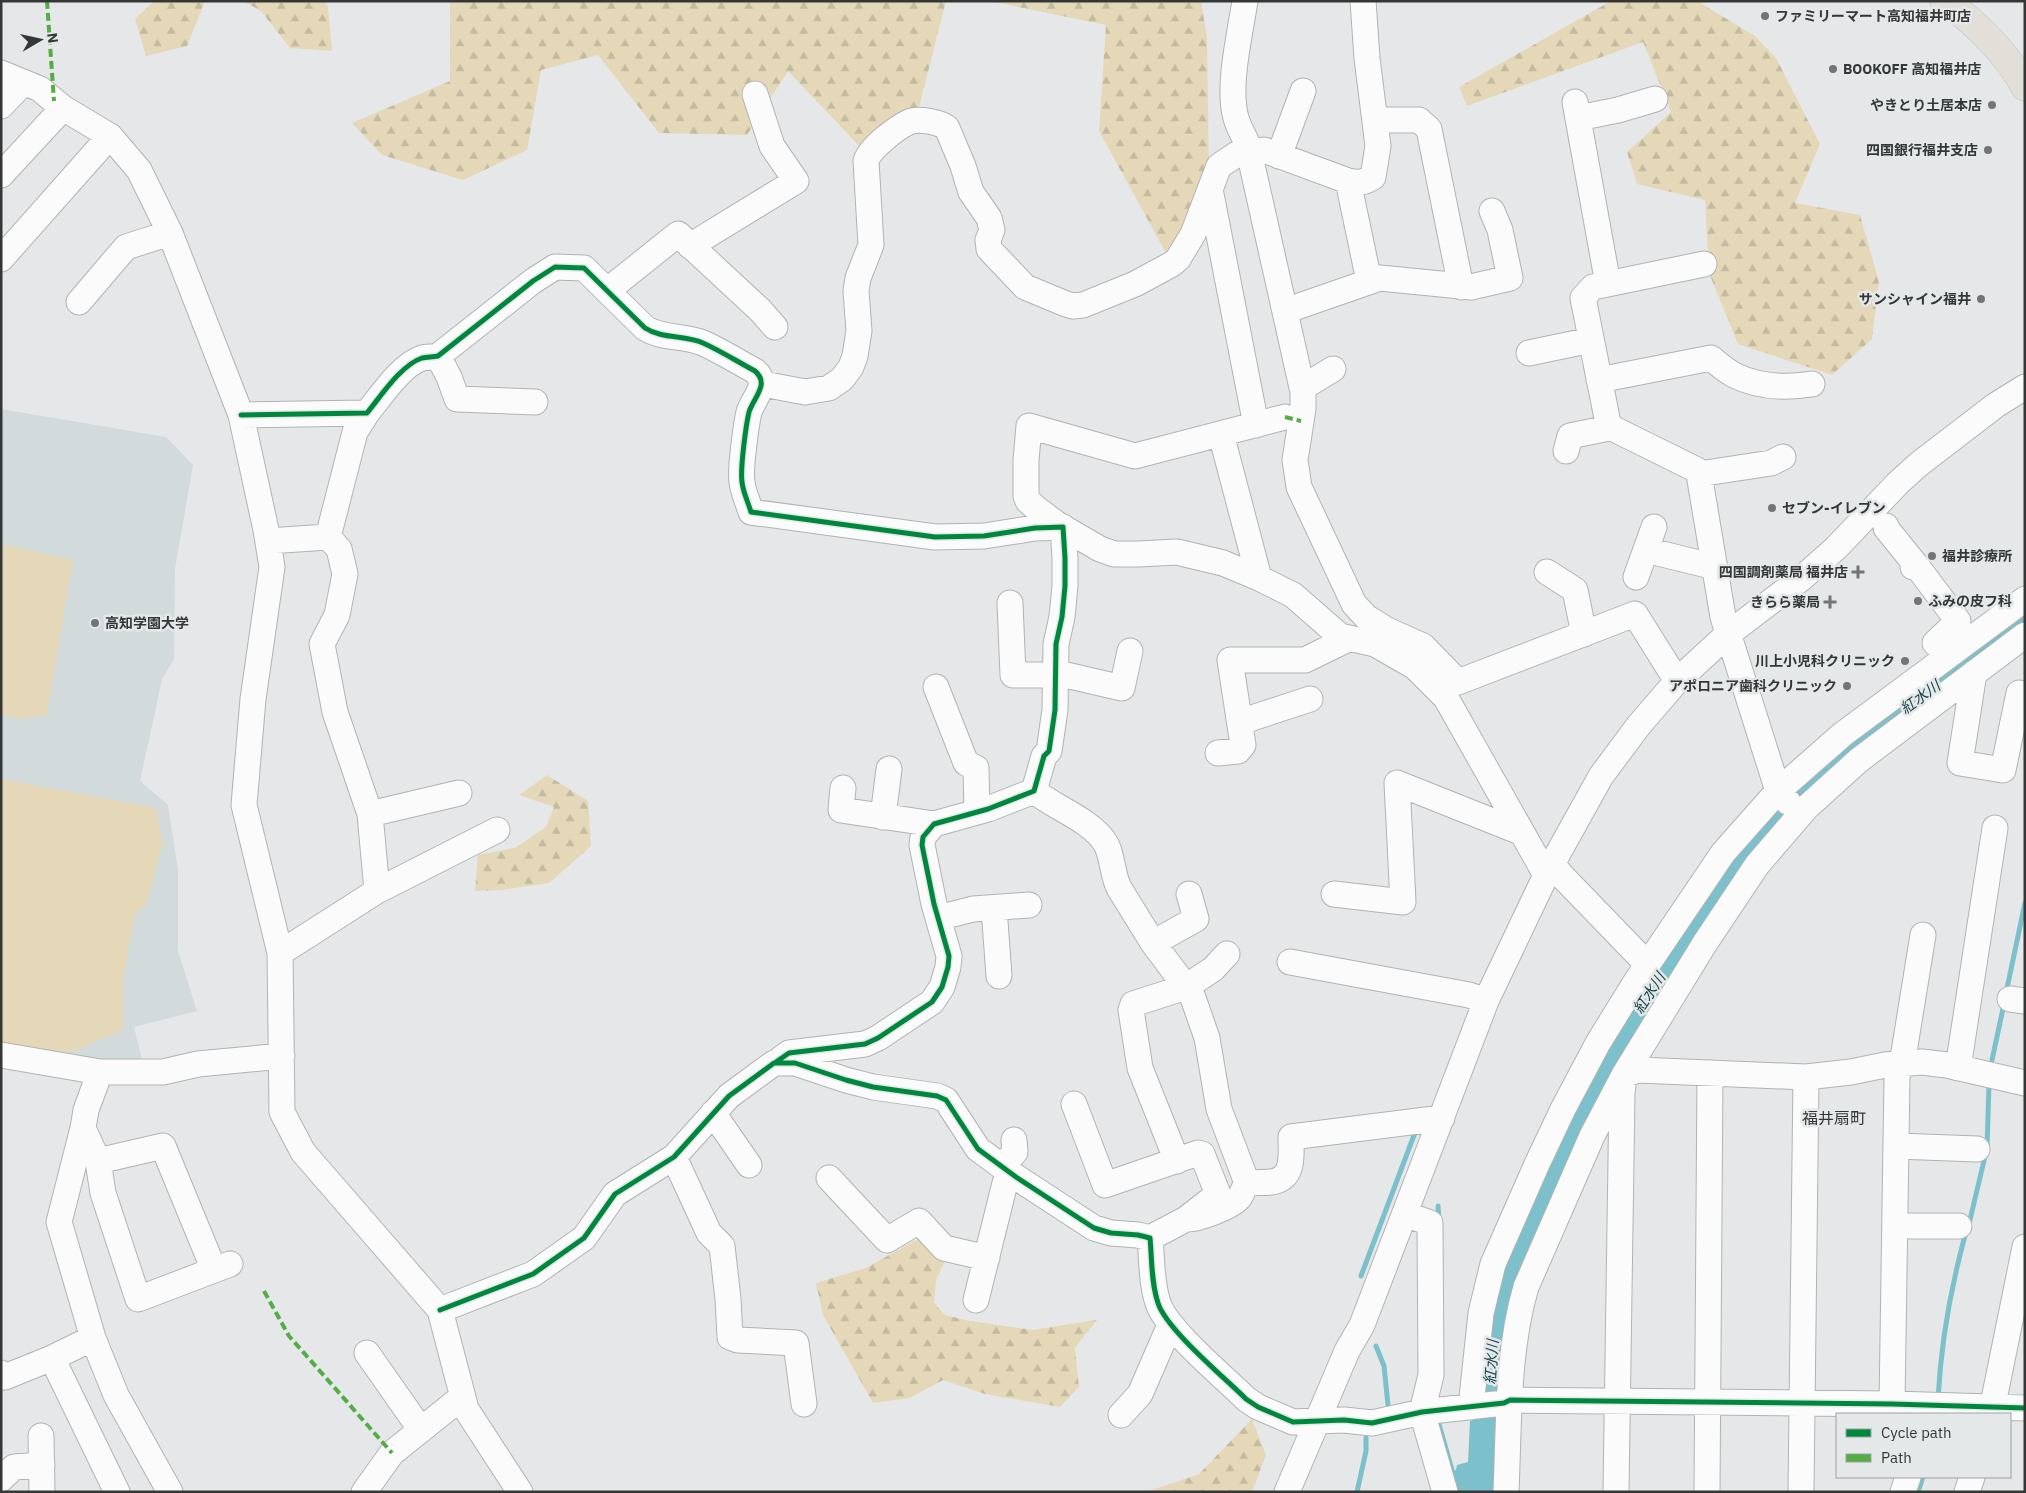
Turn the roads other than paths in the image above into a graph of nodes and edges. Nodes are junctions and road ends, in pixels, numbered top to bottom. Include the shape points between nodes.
1 (1244, 1) edge
2 (1363, 1) edge
3 (1944, 1) edge
4 (12, 78) edge
5 (2025, 87) edge
6 (1303, 91) dead end
7 (756, 94) dead end
8 (1655, 99) dead end
9 (1, 106) edge
10 (63, 108) junction
11 (1375, 120) junction
12 (110, 136) junction
13 (1252, 152) junction
14 (1279, 156) junction
15 (1, 175) edge
16 (1348, 181) junction
17 (1210, 189) junction
18 (1492, 211) dead end
19 (170, 233) junction
20 (690, 246) junction
21 (1, 259) edge
22 (1704, 264) dead end
23 (1369, 281) junction
24 (1608, 284) junction
25 (1461, 287) junction
26 (608, 290) junction
27 (78, 302) dead end
28 (1285, 311) junction
29 (775, 327) dead end
30 (1591, 340) junction
31 (1529, 353) dead end
32 (438, 356) junction
33 (1333, 369) dead end
34 (1599, 380) junction
35 (763, 384) junction
36 (1812, 384) dead end
37 (2025, 387) edge
38 (1302, 388) junction
39 (535, 402) dead end
40 (367, 413) junction
41 (241, 415) junction
42 (1285, 417) dead end
43 (1256, 425) junction
44 (1609, 428) junction
45 (1221, 434) junction
46 (1566, 451) dead end
47 (1783, 457) dead end
48 (1699, 474) junction
49 (1886, 526) dead end
50 (1063, 527) junction
51 (1654, 527) dead end
52 (328, 536) junction
53 (268, 541) junction
54 (1646, 550) junction
55 (1715, 567) junction
56 (1548, 572) dead end
57 (1636, 577) dead end
58 (1259, 578) junction
59 (2025, 600) edge
60 (1010, 603) dead end
61 (1584, 634) junction
62 (1728, 634) junction
63 (2025, 635) edge
64 (1348, 639) junction
65 (1935, 643) dead end
66 (1130, 651) dead end
67 (1974, 673) junction
68 (1056, 674) junction
69 (1677, 681) junction
70 (936, 686) dead end
71 (2019, 693) dead end
72 (1310, 699) dead end
73 (1240, 722) junction
74 (1218, 753) dead end
75 (889, 769) dead end
76 (843, 788) dead end
77 (1034, 791) junction
78 (460, 793) dead end
79 (1789, 803) junction
80 (977, 812) junction
81 (370, 814) junction
82 (883, 817) junction
83 (934, 824) junction
84 (1995, 828) dead end
85 (497, 830) dead end
86 (1520, 832) junction
87 (1549, 869) junction
88 (377, 891) junction
89 (1188, 894) dead end
90 (1334, 894) dead end
91 (1029, 905) dead end
92 (994, 908) junction
93 (938, 918) junction
94 (1923, 935) dead end
95 (1153, 943) junction
96 (280, 954) junction
97 (1227, 954) dead end
98 (1290, 962) dead end
99 (1648, 965) junction
100 (999, 976) dead end
101 (1186, 988) junction
102 (1486, 1002) junction
103 (1, 1055) edge
104 (282, 1056) junction
105 (774, 1063) junction
106 (1900, 1064) junction
107 (1958, 1068) junction
108 (100, 1072) junction
109 (1710, 1073) junction
110 (1624, 1075) junction
111 (1806, 1077) junction
112 (2025, 1084) edge
113 (1074, 1104) dead end
114 (713, 1113) junction
115 (1442, 1118) junction
116 (83, 1128) junction
117 (1014, 1140) dead end
118 (1897, 1146) junction
119 (1977, 1149) dead end
120 (674, 1158) junction
121 (1177, 1160) junction
122 (98, 1161) junction
123 (750, 1164) dead end
124 (1007, 1171) junction
125 (829, 1178) dead end
126 (1247, 1183) junction
127 (1405, 1214) junction
128 (1186, 1219) junction
129 (1896, 1226) junction
130 (1959, 1226) dead end
131 (1150, 1238) junction
132 (2025, 1247) edge
133 (986, 1258) junction
134 (976, 1300) dead end
135 (440, 1310) junction
136 (1170, 1325) junction
137 (93, 1338) junction
138 (367, 1353) dead end
139 (52, 1358) junction
140 (1, 1373) edge
141 (462, 1397) junction
142 (1507, 1402) junction
143 (1617, 1402) junction
144 (1708, 1403) junction
145 (804, 1404) dead end
146 (1892, 1404) junction
147 (1803, 1405) junction
148 (1472, 1407) junction
149 (1928, 1408) edge
150 (2025, 1408) edge
151 (1992, 1411) edge
152 (1422, 1412) junction
153 (1121, 1415) dead end
154 (1317, 1421) junction
155 (420, 1430) junction
156 (41, 1436) dead end
157 (42, 1465) junction
158 (1908, 1478) edge
159 (1972, 1478) edge
160 (1, 1480) edge
161 (42, 1492) edge
162 (117, 1492) edge
163 (170, 1492) edge
164 (364, 1492) edge
165 (520, 1492) edge
166 (1288, 1492) edge
167 (1445, 1492) edge
168 (1506, 1492) edge
169 (1616, 1492) edge
170 (1707, 1492) edge
171 (1801, 1492) edge
172 (1903, 1492) edge
173 (1967, 1492) edge

1 - 13 street via 1232,92 1236,118
2 - 11 street
3 - 5 main road via 2000,50
4 - 9 street
4 - 10 street via 40,89
6 - 14 street
7 - 20 street via 772,146 796,181
8 - 24 street via 1618,110 1576,110
10 - 12 street
10 - 15 street
11 - 16 street via 1378,146 1372,177 1367,182
11 - 25 street via 1419,120 1428,129
12 - 19 street via 139,170
12 - 21 street
13 - 14 street via 1264,150
13 - 17 street via 1237,154 1219,166
13 - 28 street via 1252,165
14 - 16 street
16 - 23 street
17 - 35 street via 1193,234 1172,264 1135,284 1073,306 1025,287 989,249 990,218 971,192 947,128 938,123 911,121 869,154 866,161 872,245 858,278 859,331 851,367 829,388 805,392
17 - 43 street
18 - 25 street via 1500,230 1510,278
19 - 27 street via 126,248
19 - 41 street
20 - 26 street via 678,234
20 - 29 street
22 - 24 street
23 - 25 street via 1380,278
23 - 28 street
24 - 30 street via 1593,287 1582,298
26 - 32 street via 584,268 556,266
26 - 35 street via 652,332 702,343 756,371
28 - 38 street
30 - 31 street
30 - 34 street
32 - 39 street via 458,399
32 - 40 street via 412,364
33 - 38 street
34 - 36 street via 1711,358 1734,375 1770,385
34 - 44 street
35 - 50 street via 746,426 742,481 751,512 935,538
37 - 62 street via 1996,404 1919,464 1836,548
38 - 61 street via 1303,409 1295,460 1299,487 1354,604 1366,617 1423,646 1458,682
40 - 41 street
40 - 52 street via 355,432
41 - 53 street
42 - 43 street
43 - 45 street
44 - 46 street via 1570,436
44 - 48 street via 1697,470
45 - 50 street via 1134,456 1029,426 1026,496 1037,509
45 - 58 street
47 - 48 street via 1770,463
48 - 55 street
49 - 65 street via 1958,621
50 - 58 street via 1114,554 1177,552 1223,563
50 - 68 street via 1065,586 1056,644
51 - 54 street
52 - 53 street
52 - 81 street via 339,549 345,574 337,614 322,644 335,712
53 - 96 street via 272,567 253,699 244,806
54 - 55 street
54 - 57 street
55 - 62 street
56 - 61 street via 1576,590
58 - 64 street via 1293,595 1340,636
59 - 79 street via 1814,757
60 - 68 street via 1013,675
61 - 69 street via 1635,614
62 - 69 street
62 - 79 street
63 - 67 street
64 - 73 street via 1305,660 1230,660
64 - 86 street via 1375,644 1392,653 1415,667 1446,698
66 - 68 street via 1120,696
67 - 71 street via 1958,772 2003,770
67 - 79 street via 1859,760
68 - 77 street via 1053,732
69 - 87 street via 1600,776
70 - 80 street via 942,729 966,763 976,768
72 - 73 street
73 - 74 street via 1243,745 1238,751
75 - 82 street
76 - 82 street via 841,810
77 - 80 street
77 - 95 street via 1097,832 1107,845 1114,879
78 - 81 street
79 - 99 street via 1722,853
79 - 110 street via 1757,865
80 - 83 street
81 - 88 street
82 - 83 street
83 - 93 street via 923,837 922,845
84 - 107 street via 1996,880
85 - 88 street
86 - 87 street
86 - 90 street via 1397,783 1403,902
87 - 99 street via 1561,875
87 - 102 street
88 - 96 street
89 - 95 street via 1196,919
91 - 92 street
92 - 93 street via 973,909
92 - 100 street
93 - 105 street via 949,956 942,987 932,1002 865,1044 789,1053
94 - 106 street
95 - 101 street
96 - 104 street
97 - 101 street via 1213,969
98 - 102 street via 1469,995
99 - 148 street via 1598,1043 1563,1109 1493,1264 1481,1313
101 - 121 street via 1134,1004 1131,1010 1140,1068
101 - 126 street via 1192,995 1206,1038 1219,1109
102 - 115 street
103 - 108 street
104 - 108 street via 198,1064 163,1072
104 - 135 street via 282,1112 303,1152
105 - 114 street via 729,1096
105 - 124 street via 795,1063 873,1087 946,1100 978,1149
106 - 107 street via 1934,1063
106 - 111 street
106 - 118 street via 1897,1077
107 - 112 street
108 - 116 street
109 - 110 street via 1638,1070
109 - 111 street
109 - 144 street
110 - 142 street via 1592,1136 1526,1287
110 - 143 street
111 - 147 street
113 - 121 street via 1105,1185
114 - 120 street
114 - 123 street
115 - 126 street via 1291,1137 1291,1167 1284,1177 1273,1182
115 - 127 street
116 - 122 street
116 - 137 street via 58,1222
117 - 124 street via 1015,1152
118 - 119 street
118 - 129 street
120 - 135 street via 615,1194 584,1238 533,1274
120 - 145 street via 709,1233 722,1246 730,1338 796,1344
121 - 128 street via 1202,1154 1218,1194
122 - 122 street via 164,1146 222,1267 138,1298 102,1193
124 - 131 street via 1094,1228
124 - 133 street
125 - 133 street via 887,1240 919,1221 944,1248
126 - 128 street via 1230,1204 1195,1219
127 - 152 street via 1430,1223 1431,1375
127 - 154 street via 1362,1325 1346,1351
128 - 131 street
129 - 130 street
129 - 146 street
131 - 136 street via 1158,1305
132 - 151 street
133 - 134 street
135 - 141 street
136 - 153 street via 1140,1394
136 - 154 street via 1258,1407 1294,1422
137 - 139 street
137 - 163 street via 116,1395
138 - 155 street
139 - 140 street via 6,1377
139 - 162 street
141 - 155 street
141 - 165 street via 466,1409
142 - 143 street
142 - 148 street
142 - 168 street
143 - 144 street
143 - 169 street
144 - 147 street
144 - 170 street
146 - 147 street
146 - 149 street
147 - 171 street
148 - 152 street
149 - 151 street
150 - 151 street
152 - 154 street via 1372,1423
152 - 167 street
154 - 166 street
155 - 164 street via 392,1453
156 - 157 street
157 - 160 street via 14,1467
157 - 161 street
158 - 172 street
159 - 173 street

